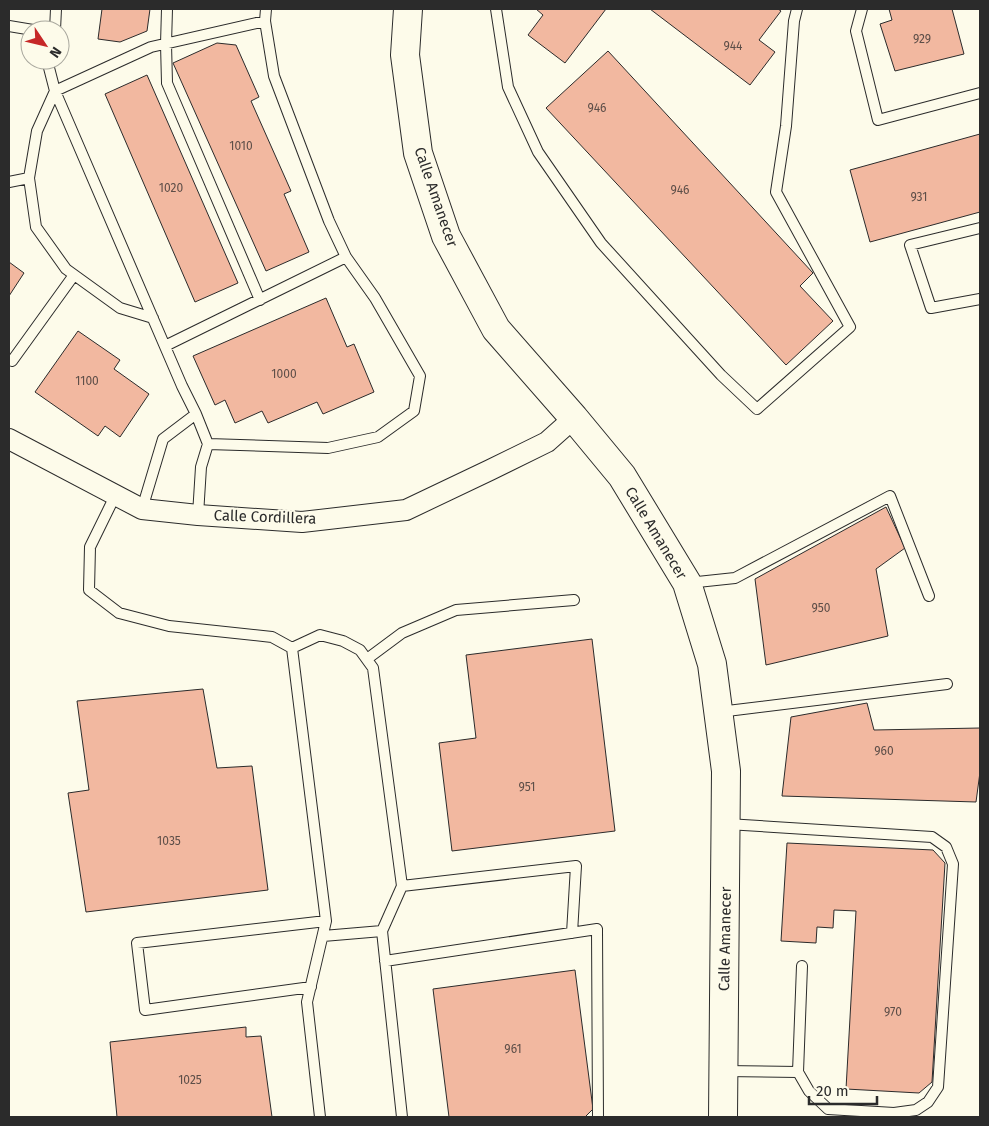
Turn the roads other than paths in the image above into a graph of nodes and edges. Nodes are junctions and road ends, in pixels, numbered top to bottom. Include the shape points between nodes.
1 (167, 9) edge
2 (266, 9) edge
3 (408, 9) edge
4 (496, 9) edge
5 (797, 9) edge
6 (862, 9) edge
7 (265, 20) junction
8 (166, 44) junction
9 (50, 70) edge
10 (56, 91) junction
11 (980, 93) edge
12 (29, 178) junction
13 (9, 182) edge
14 (980, 228) edge
15 (346, 257) junction
16 (74, 274) junction
17 (980, 299) edge
18 (260, 300) junction
19 (153, 318) junction
20 (165, 346) junction
21 (12, 361) dead end
22 (196, 414) junction
23 (574, 418) junction
24 (9, 439) edge
25 (208, 444) junction
26 (115, 496) junction
27 (142, 509) junction
28 (198, 515) junction
29 (687, 583) junction
30 (929, 596) dead end
31 (574, 600) dead end
32 (292, 648) junction
33 (367, 660) junction
34 (948, 684) dead end
35 (718, 712) junction
36 (726, 824) junction
37 (402, 886) junction
38 (326, 921) junction
39 (382, 931) junction
40 (572, 933) junction
41 (323, 936) junction
42 (385, 961) junction
43 (802, 966) dead end
44 (310, 987) junction
45 (724, 1071) junction
46 (798, 1072) junction
47 (320, 1117) edge
48 (402, 1117) edge
49 (598, 1117) edge
50 (723, 1117) edge

1 - 8 lane
2 - 7 lane
3 - 23 street, Calle Amanecer via 405,55 418,153 446,236 496,330
4 - 5 lane via 508,87 538,152 601,243 721,375 757,409 850,327 776,192
6 - 11 lane via 856,31 878,120
7 - 8 lane
7 - 15 lane via 274,76
8 - 10 lane via 152,47
8 - 18 lane via 167,82
9 - 10 lane
10 - 12 lane via 37,131
10 - 19 lane
12 - 13 lane
12 - 16 lane via 36,227 66,269
14 - 17 lane via 910,244 931,308
15 - 18 lane
15 - 25 lane via 375,298 420,376 414,410 378,437 328,448
16 - 19 lane via 120,308
16 - 21 lane
18 - 20 lane
19 - 20 lane
20 - 22 lane
22 - 25 lane
22 - 27 lane via 163,439
23 - 28 street, Calle Cordillera via 547,442 406,510 302,522
23 - 29 street, Calle Amanecer via 622,476
24 - 26 street, Calle Cordillera
25 - 28 lane via 201,467
26 - 27 street, Calle Cordillera
26 - 32 lane via 90,547 89,590 120,613 169,626 272,637
27 - 28 street, Calle Cordillera
29 - 30 lane via 735,578 890,496
29 - 35 street, Calle Amanecer via 712,664
31 - 33 lane via 456,610 402,633
32 - 33 lane via 320,635 360,650
32 - 38 lane
33 - 37 lane via 374,668
34 - 35 lane
35 - 36 street, Calle Amanecer via 726,771
36 - 45 street, Calle Amanecer
36 - 46 lane via 932,837 946,847 953,864 938,1088 928,1102 916,1110 894,1113 828,1109 809,1091
37 - 39 lane
37 - 40 lane via 576,866
38 - 41 lane
38 - 44 lane via 137,943 144,1010
39 - 41 lane
39 - 42 lane
40 - 42 lane
40 - 49 lane via 597,929
41 - 44 lane
42 - 48 lane
43 - 46 lane
44 - 47 lane via 307,1002
45 - 46 lane
45 - 50 street, Calle Amanecer

